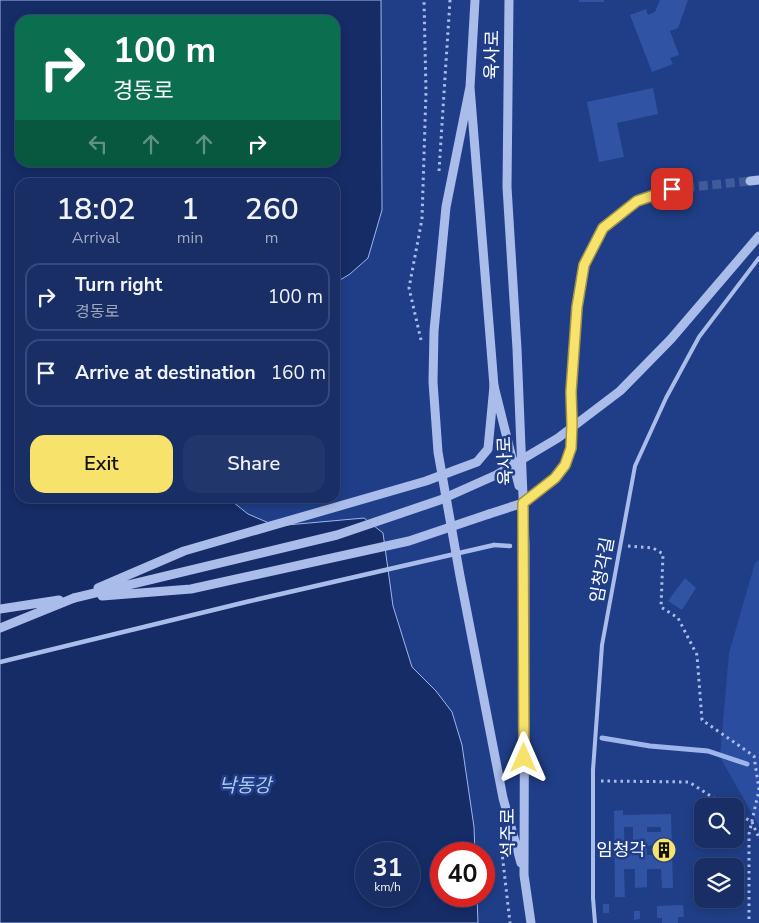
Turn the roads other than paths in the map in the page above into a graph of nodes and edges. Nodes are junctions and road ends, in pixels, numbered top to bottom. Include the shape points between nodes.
1 (475, 0) edge
2 (509, 0) edge
3 (470, 87) junction
4 (672, 189) tunnel mouth
5 (759, 236) edge
6 (759, 258) edge
7 (494, 386) junction
8 (523, 503) junction
9 (510, 546) dead end
10 (74, 598) junction
11 (0, 609) edge
12 (0, 628) edge
13 (0, 662) edge
14 (524, 875) junction
15 (531, 923) edge
16 (595, 923) edge

1 - 3 street, 육사로
2 - 8 street, 육사로 via 507,187
3 - 7 street, 육사로
3 - 14 street via 446,207 434,331 433,382 438,452 460,576 503,798
4 - 8 street via 637,201 603,228 584,265 571,392 571,448 565,465 555,478
5 - 10 street, bridge via 671,339 620,391 558,438 496,475 440,500 337,535
6 - 16 lane, 임청각길 via 699,337 635,466 602,645 592,781
7 - 8 street, 육사로
7 - 10 street, bridge via 488,449 477,462 426,481 184,551
8 - 10 street, bridge via 409,541 192,589
8 - 14 street, 석주로
9 - 13 street, bridge via 494,545
10 - 11 street
10 - 12 street
14 - 15 street, 석주로

